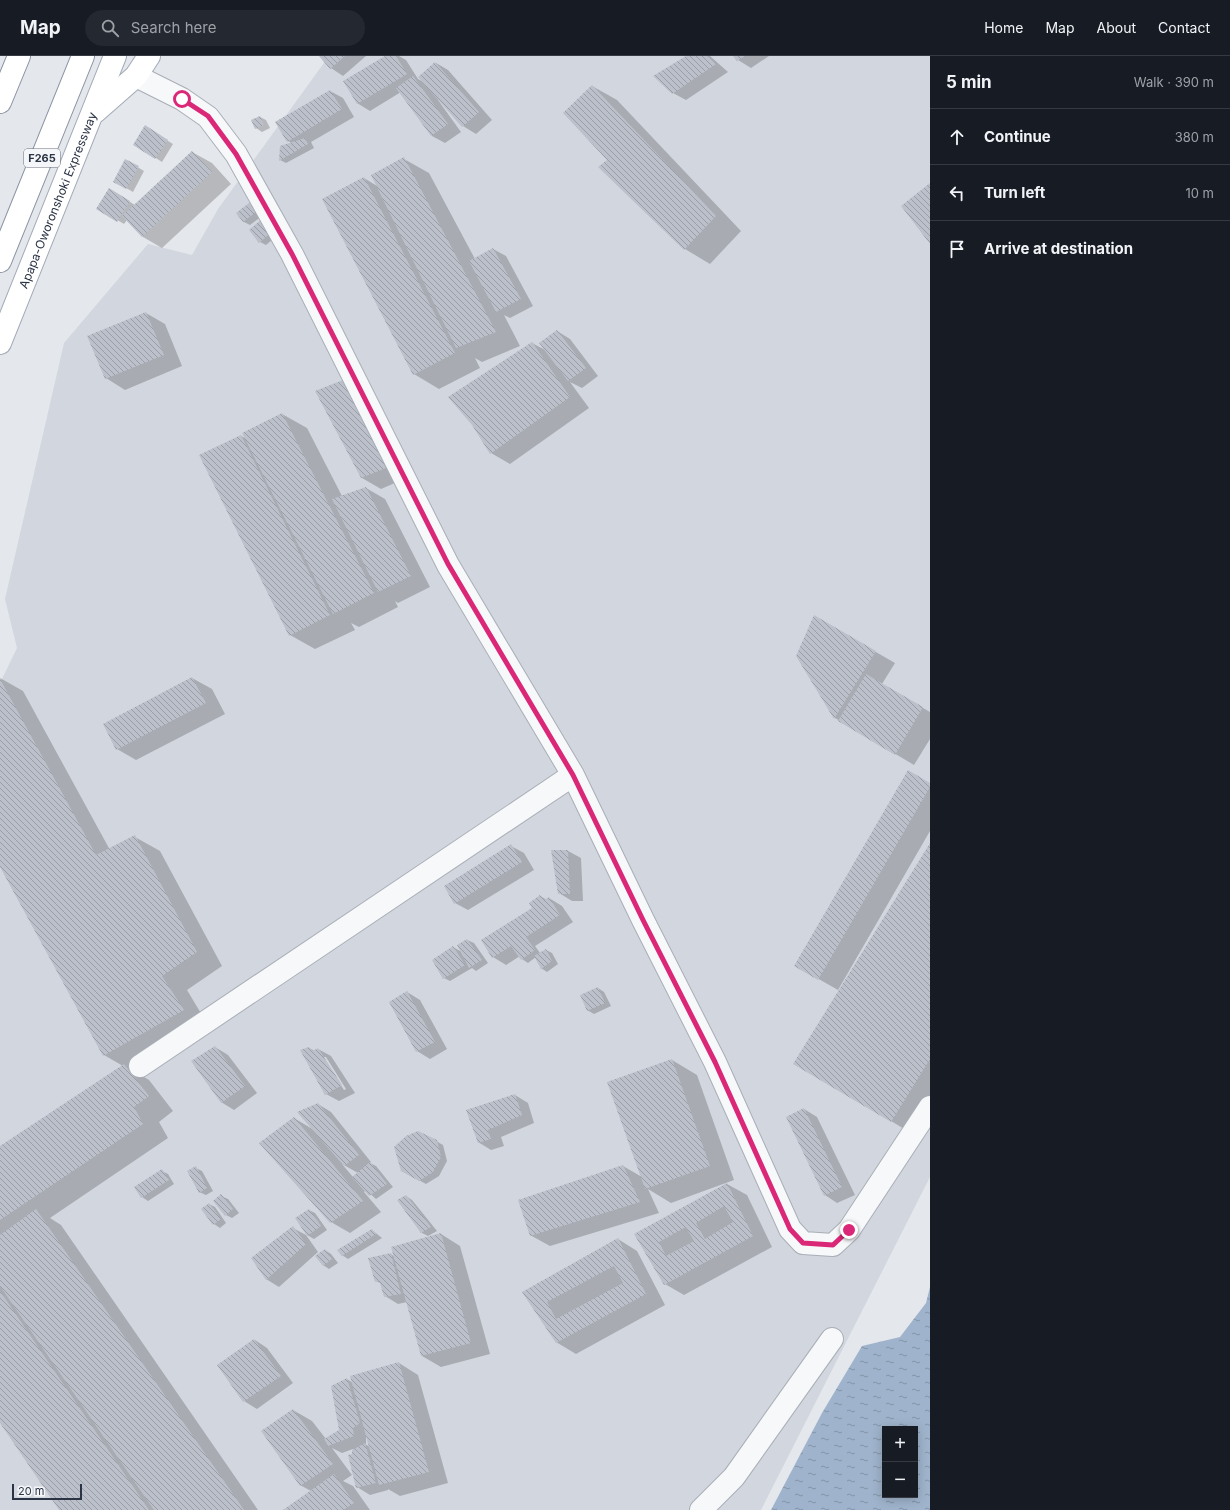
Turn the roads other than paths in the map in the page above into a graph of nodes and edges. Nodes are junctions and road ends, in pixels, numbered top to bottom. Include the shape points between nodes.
1 (83, 56) edge
2 (115, 56) edge
3 (149, 56) edge
4 (17, 60) edge
5 (136, 76) junction
6 (0, 86) edge
7 (0, 102) edge
8 (92, 116) junction
9 (0, 261) edge
10 (0, 343) edge
11 (573, 775) junction
12 (140, 1066) dead end
13 (930, 1107) edge
14 (832, 1339) dead end
15 (701, 1510) edge

1 - 9 main road, F265
2 - 8 main road, Apapa-Oworonshoki Expressway
3 - 5 main road
4 - 6 main road
4 - 7 main road
5 - 8 main road
5 - 11 street via 182,99 208,116 236,154 292,254 448,564
8 - 10 main road, Apapa-Oworonshoki Expressway
11 - 12 street
11 - 13 street via 715,1062 790,1229 803,1243 833,1245 849,1230
14 - 15 street via 734,1477

